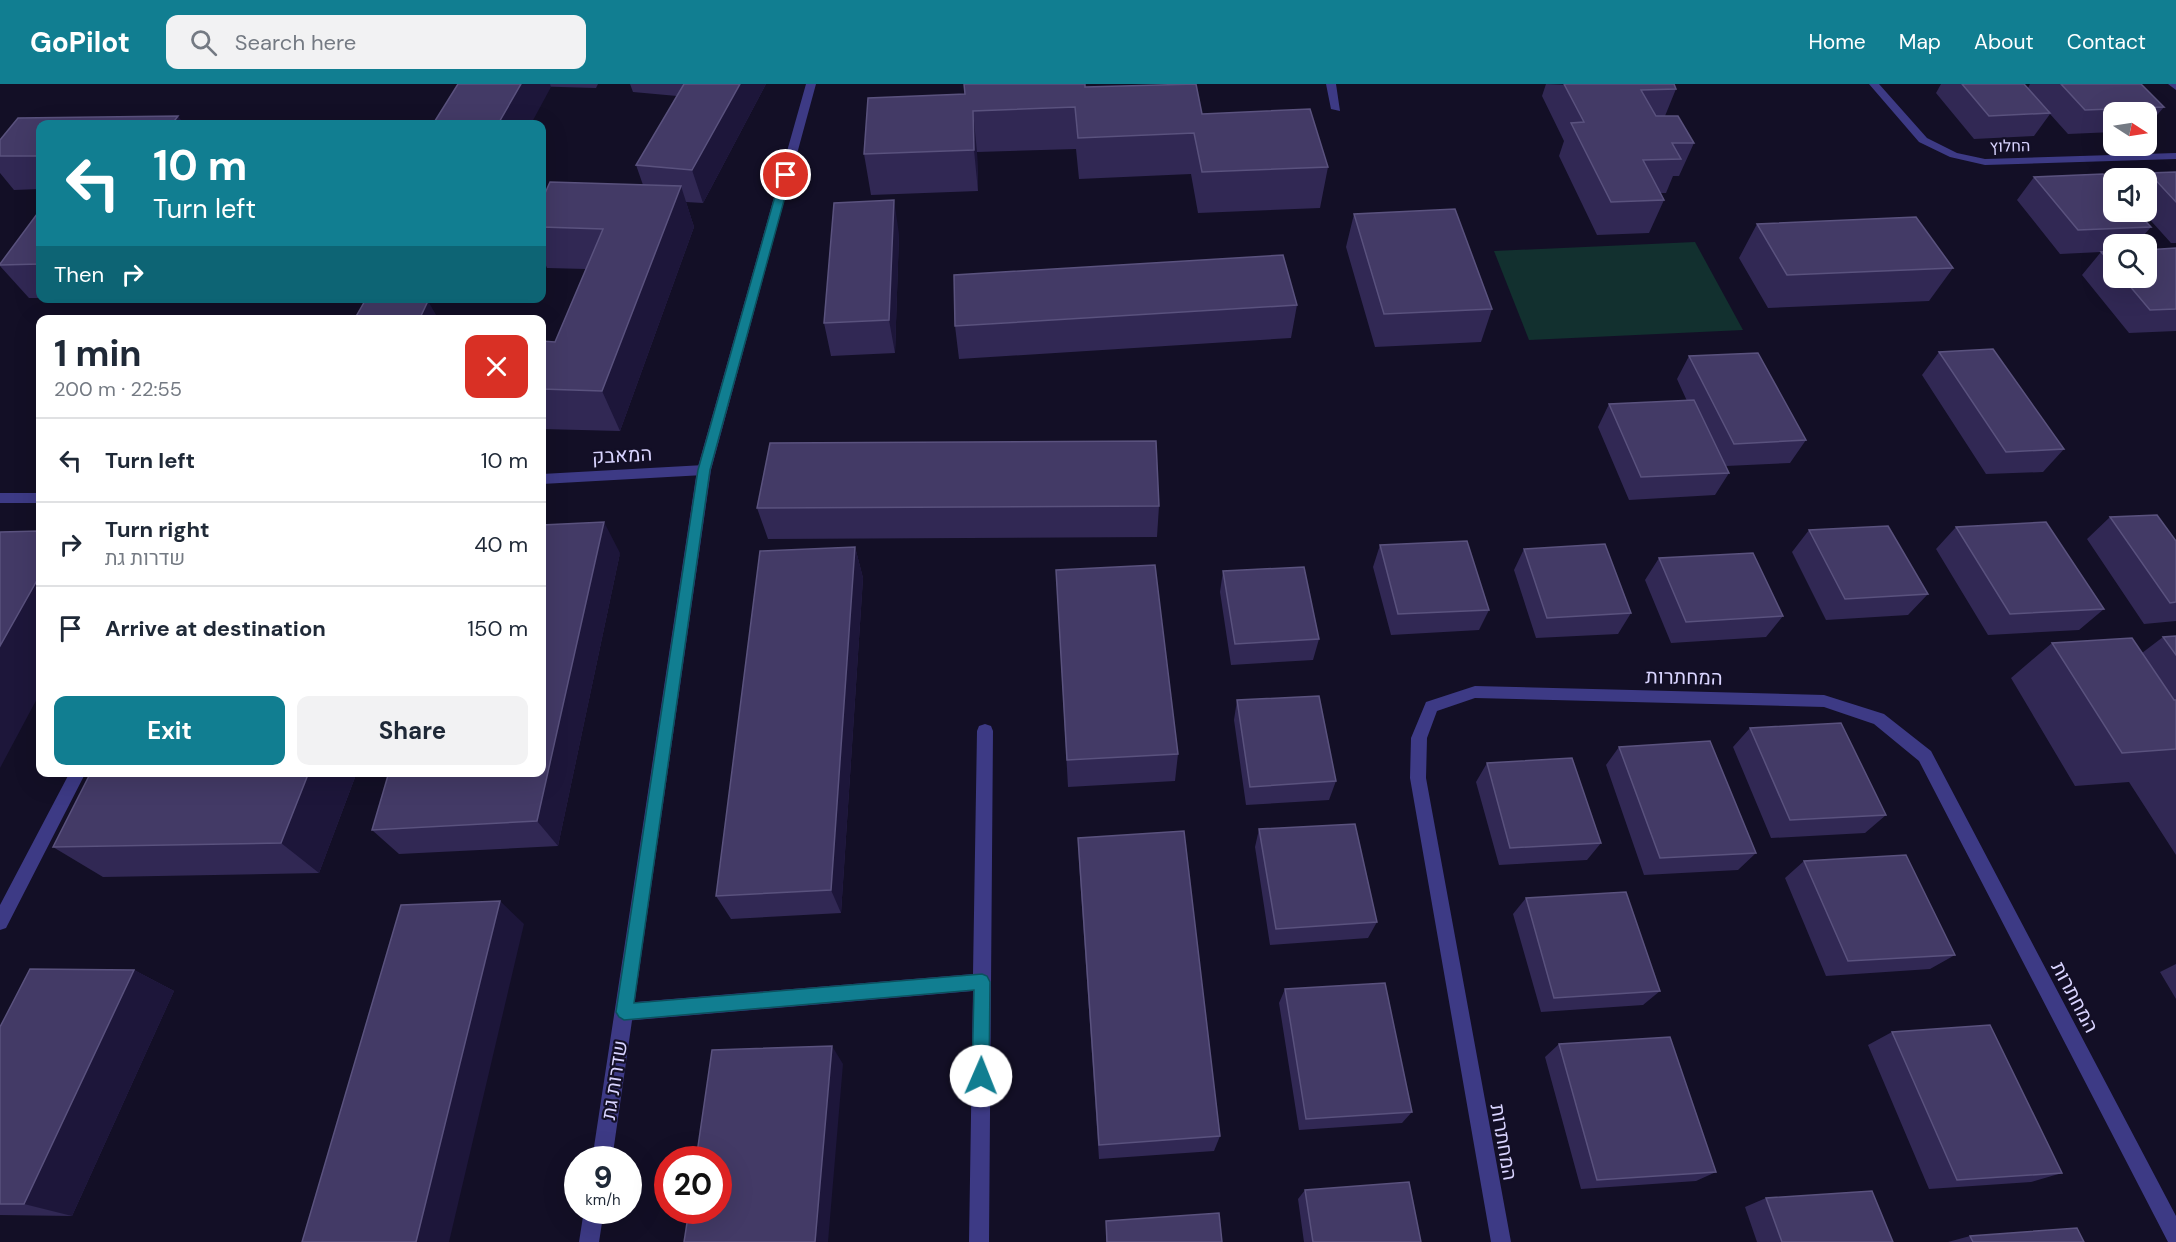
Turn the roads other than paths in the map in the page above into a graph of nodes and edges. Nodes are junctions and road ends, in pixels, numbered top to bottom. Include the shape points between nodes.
1 (811, 84) edge
2 (1331, 84) edge
3 (1874, 84) edge
4 (1336, 109) dead end
5 (2176, 156) edge
6 (704, 470) junction
7 (546, 479) edge
8 (0, 498) edge
9 (36, 498) edge
10 (985, 731) dead end
11 (75, 777) edge
12 (0, 922) edge
13 (982, 982) junction
14 (624, 1012) junction
15 (604, 1146) edge
16 (592, 1224) edge
17 (2176, 1236) edge
18 (589, 1242) edge
19 (979, 1242) edge
20 (1501, 1242) edge

1 - 6 street, שדרות גת
2 - 4 street
3 - 5 street, החלוץ via 1923,140 1954,155 1985,162
6 - 7 street, המאבק
6 - 14 street, שדרות גת
8 - 9 street
10 - 13 street
11 - 12 street
13 - 14 street
13 - 19 street
14 - 15 street, שדרות גת
16 - 18 street
17 - 20 street, המחתרות via 1925,756 1879,719 1824,701 1475,692 1431,708 1419,738 1418,778

